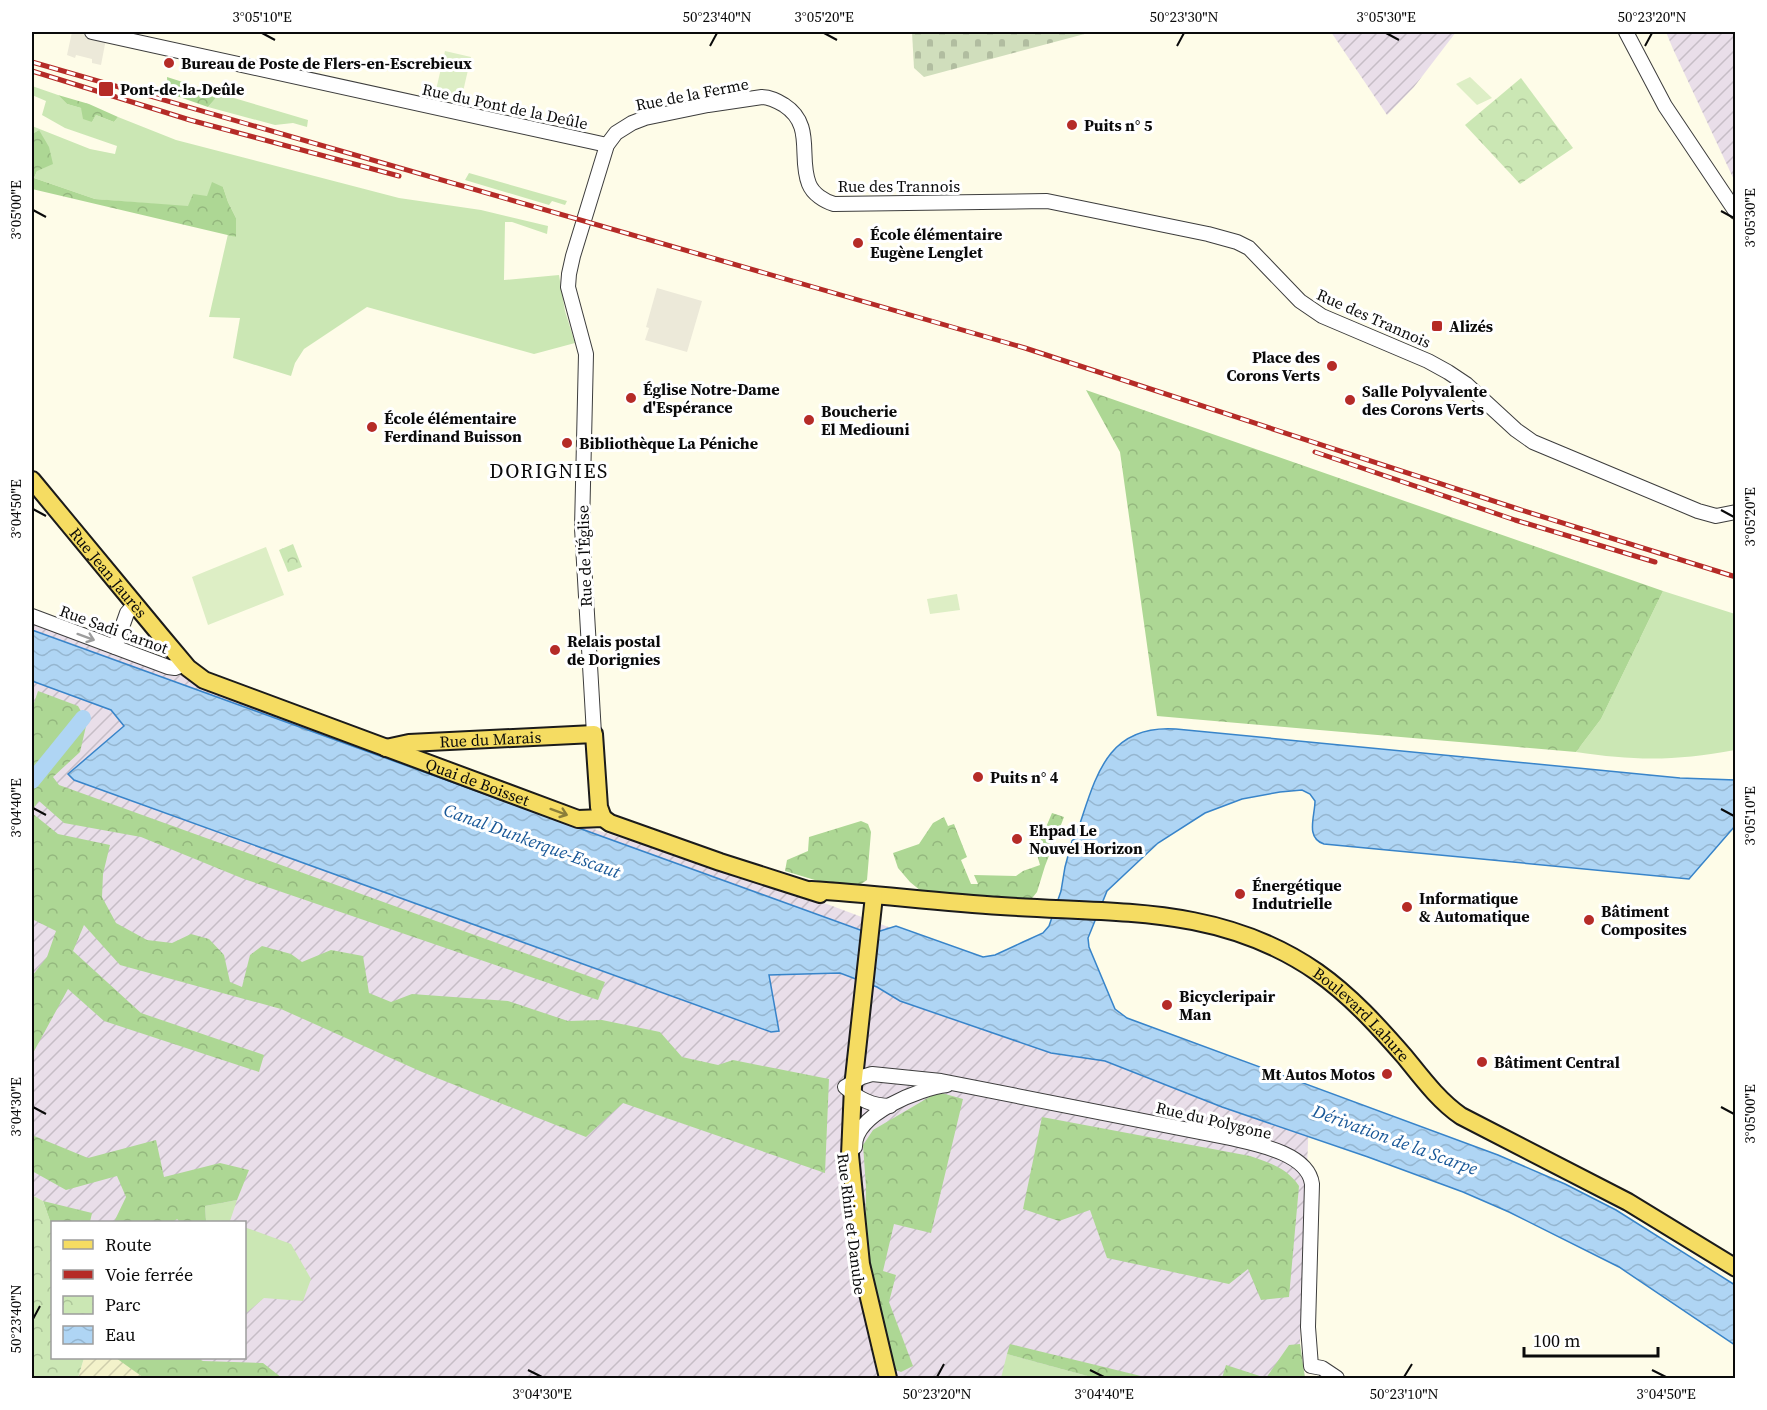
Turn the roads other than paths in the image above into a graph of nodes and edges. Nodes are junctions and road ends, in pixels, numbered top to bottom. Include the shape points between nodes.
1 (92, 32) edge
2 (1626, 32) edge
3 (607, 145) junction
4 (811, 188) joint
5 (1736, 212) edge
6 (582, 225) joint
7 (32, 480) edge
8 (1736, 512) edge
9 (135, 604) junction
10 (32, 616) edge
11 (162, 637) joint
12 (115, 647) junction
13 (185, 664) junction
14 (594, 734) junction
15 (386, 748) junction
16 (603, 818) junction
17 (874, 899) junction
18 (862, 992) junction
19 (857, 1049) junction
20 (884, 1074) junction
21 (958, 1085) junction
22 (850, 1087) junction
23 (890, 1106) junction
24 (852, 1190) junction
25 (1736, 1268) edge
26 (881, 1378) edge
27 (888, 1378) edge
28 (1337, 1378) edge

1 - 3 street, Rue du Pont de la Deûle
2 - 5 street via 1665,106
3 - 4 street, Rue de la Ferme via 616,133 635,121 766,97 789,109 801,126
3 - 6 street, Rue de la Ferme
4 - 8 street, Rue des Trannois via 826,201 843,205 1056,202 1231,240 1252,251 1307,307 1448,372 1533,442 1698,511 1720,516
6 - 14 street, Rue de l'Église via 568,283 586,354 582,537
7 - 9 main road, Rue Jean Jaurès
9 - 11 main road, Rue Jean Jaurès
9 - 12 street via 127,614
10 -> 12 street, Rue Sadi Carnot
11 - 13 main road, Quai de Boisset
12 - 13 street, Rue Sadi Carnot via 171,668
13 - 15 main road, Quai de Boisset via 204,680
14 - 15 main road, Rue du Marais via 409,743
14 - 16 main road, Rue de l'Église
15 -> 16 main road, Quai de Boisset via 578,819
16 - 17 main road, Quai de Boisset via 720,862 830,897
17 - 18 main road
17 - 25 main road, Boulevard Lahure via 1152,915 1211,924 1256,939 1290,955 1357,1004 1456,1113 1628,1202
18 - 19 main road, Rue Rhin et Danube
18 - 22 main road, Rue Rhin et Danube via 854,1029
19 - 20 street via 866,1063
19 - 22 main road, Rue Rhin et Danube
20 - 21 street, Rue du Polygone
20 - 22 street, Rue du Polygone via 869,1075
21 - 23 street, Rue du Polygone via 943,1085
21 - 28 street, Rue du Polygone via 1230,1138 1299,1162 1310,1174 1312,1184 1308,1327 1311,1365
22 - 23 street via 870,1103
22 - 24 main road, Rue Rhin et Danube
22 - 26 main road, Rue Rhin et Danube via 843,1148 850,1232
23 - 24 street, Rue du Polygone via 871,1118 857,1134
24 - 27 main road, Rue Rhin et Danube via 861,1264

